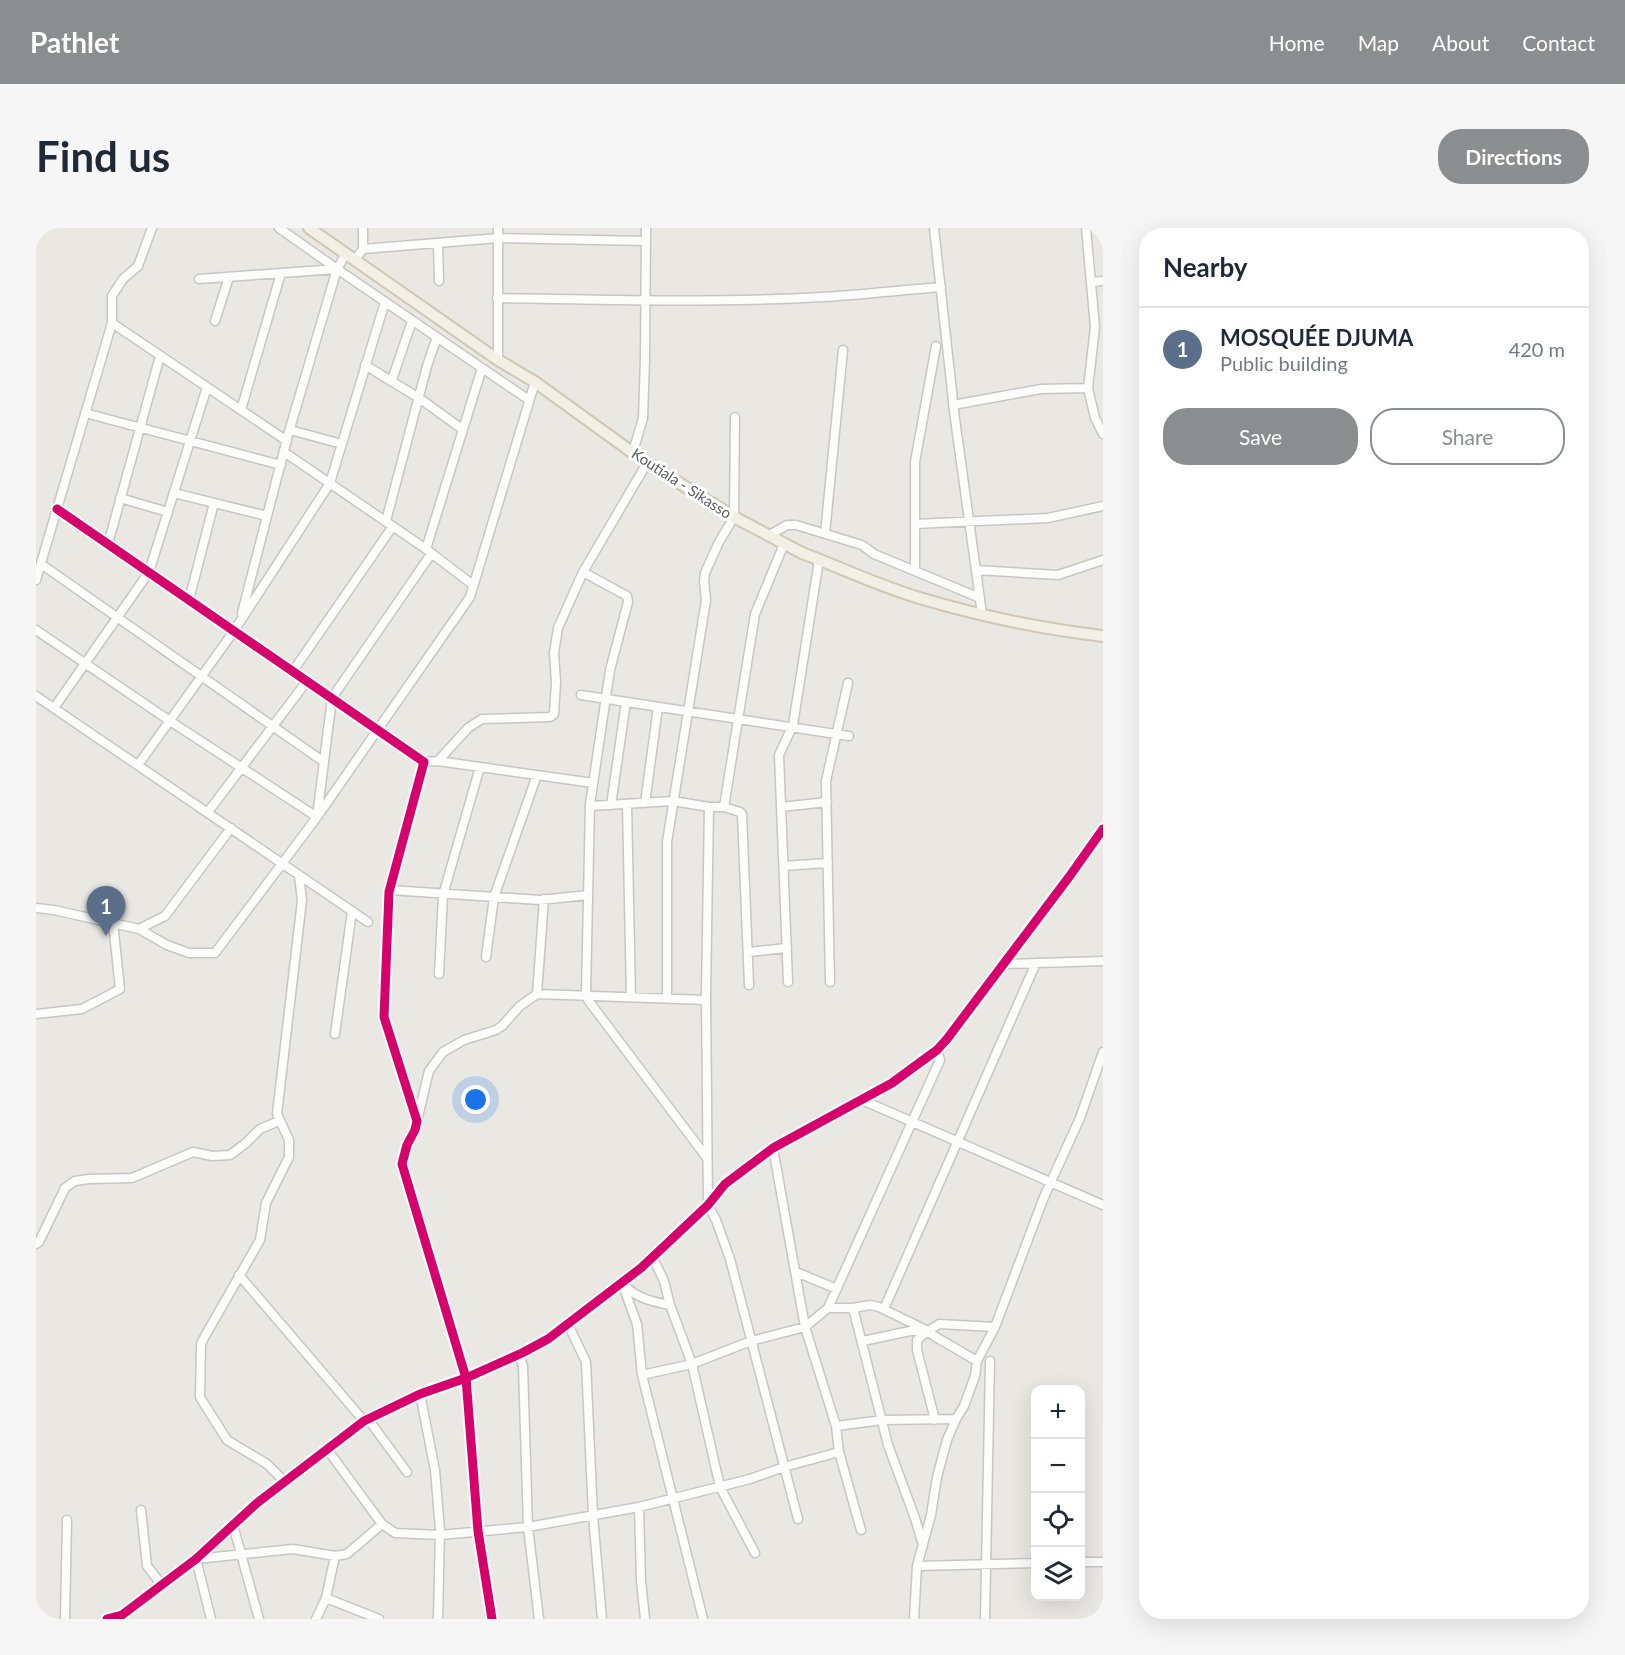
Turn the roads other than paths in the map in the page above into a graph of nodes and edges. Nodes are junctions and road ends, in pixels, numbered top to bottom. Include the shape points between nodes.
1 (152, 228) edge
2 (279, 228) edge
3 (309, 228) edge
4 (363, 228) edge
5 (646, 228) edge
6 (934, 228) edge
7 (1086, 228) edge
8 (498, 233) edge
9 (646, 241) junction
10 (438, 243) junction
11 (363, 249) junction
12 (351, 257) junction
13 (337, 269) junction
14 (281, 273) junction
15 (230, 277) junction
16 (199, 279) dead end
17 (439, 281) dead end
18 (1103, 281) edge
19 (1092, 282) junction
20 (941, 287) junction
21 (497, 298) junction
22 (645, 301) junction
23 (385, 302) junction
24 (216, 321) dead end
25 (412, 321) junction
26 (112, 323) junction
27 (436, 337) junction
28 (936, 346) dead end
29 (843, 350) dead end
30 (160, 356) junction
31 (498, 360) junction
32 (365, 365) junction
33 (482, 368) junction
34 (392, 381) junction
35 (535, 382) junction
36 (207, 387) junction
37 (1088, 388) junction
38 (419, 398) junction
39 (529, 400) junction
40 (953, 405) junction
41 (241, 410) junction
42 (86, 413) junction
43 (735, 417) dead end
44 (140, 428) junction
45 (462, 429) junction
46 (290, 430) junction
47 (1103, 434) edge
48 (190, 441) junction
49 (287, 441) junction
50 (342, 444) junction
51 (284, 452) junction
52 (633, 452) junction
53 (648, 463) junction
54 (281, 465) junction
55 (330, 483) junction
56 (174, 493) junction
57 (120, 498) junction
58 (214, 503) junction
59 (1103, 506) edge
60 (57, 509) junction
61 (168, 512) junction
62 (267, 516) junction
63 (734, 517) junction
64 (969, 522) junction
65 (390, 524) junction
66 (915, 524) junction
67 (825, 534) junction
68 (768, 536) junction
69 (108, 544) junction
70 (784, 544) junction
71 (429, 551) junction
72 (819, 560) junction
73 (1103, 560) edge
74 (41, 564) junction
75 (976, 570) junction
76 (915, 571) junction
77 (149, 572) junction
78 (583, 572) junction
79 (36, 580) edge
80 (473, 585) junction
81 (980, 598) junction
82 (189, 600) junction
83 (982, 614) junction
84 (117, 618) junction
85 (240, 621) junction
86 (36, 630) edge
87 (234, 630) junction
88 (1103, 636) edge
89 (86, 663) junction
90 (293, 671) junction
91 (201, 677) junction
92 (307, 681) junction
93 (848, 683) dead end
94 (581, 695) dead end
95 (36, 696) edge
96 (332, 698) junction
97 (606, 699) junction
98 (626, 702) junction
99 (658, 707) junction
100 (54, 708) junction
101 (687, 711) junction
102 (738, 719) junction
103 (170, 721) junction
104 (792, 727) junction
105 (272, 728) junction
106 (376, 729) junction
107 (837, 734) junction
108 (849, 736) dead end
109 (438, 761) junction
110 (324, 762) junction
111 (424, 762) junction
112 (138, 765) junction
113 (480, 767) junction
114 (242, 768) junction
115 (537, 775) junction
116 (593, 783) junction
117 (673, 801) junction
118 (827, 802) junction
119 (645, 803) junction
120 (627, 804) junction
121 (611, 805) junction
122 (590, 806) junction
123 (709, 807) junction
124 (724, 807) junction
125 (781, 807) junction
126 (208, 812) junction
127 (317, 817) junction
128 (231, 828) junction
129 (1103, 829) edge
130 (828, 863) junction
131 (281, 864) junction
132 (783, 866) junction
133 (299, 876) junction
134 (390, 890) junction
135 (443, 893) junction
136 (588, 895) junction
137 (494, 897) junction
138 (544, 899) junction
139 (36, 908) edge
140 (352, 911) junction
141 (368, 922) dead end
142 (113, 923) junction
143 (139, 929) junction
144 (787, 948) junction
145 (748, 952) junction
146 (486, 957) dead end
147 (1103, 961) edge
148 (1036, 963) junction
149 (1004, 964) junction
150 (438, 974) dead end
151 (788, 982) dead end
152 (830, 982) dead end
153 (749, 985) dead end
154 (537, 994) junction
155 (587, 996) junction
156 (630, 997) junction
157 (667, 998) junction
158 (706, 1000) junction
159 (36, 1014) edge
160 (335, 1034) dead end
161 (937, 1050) junction
162 (1103, 1052) edge
163 (862, 1100) junction
164 (279, 1121) junction
165 (417, 1121) junction
166 (912, 1122) junction
167 (957, 1142) junction
168 (773, 1148) junction
169 (707, 1158) junction
170 (1051, 1183) junction
171 (708, 1204) junction
172 (1103, 1206) edge
173 (36, 1244) edge
174 (652, 1258) junction
175 (796, 1272) junction
176 (239, 1275) junction
177 (622, 1283) junction
178 (837, 1289) junction
179 (670, 1305) junction
180 (828, 1308) junction
181 (853, 1308) junction
182 (884, 1309) junction
183 (568, 1324) junction
184 (806, 1327) junction
185 (995, 1327) junction
186 (928, 1331) junction
187 (752, 1341) junction
188 (863, 1341) junction
189 (519, 1354) junction
190 (977, 1361) junction
191 (990, 1361) dead end
192 (692, 1364) junction
193 (642, 1376) junction
194 (466, 1378) junction
195 (420, 1394) junction
196 (956, 1419) junction
197 (366, 1420) junction
198 (883, 1420) junction
199 (935, 1420) junction
200 (836, 1426) junction
201 (327, 1449) junction
202 (839, 1452) junction
203 (784, 1467) junction
204 (407, 1472) dead end
205 (285, 1482) junction
206 (720, 1487) junction
207 (674, 1498) junction
208 (639, 1507) junction
209 (141, 1510) dead end
210 (593, 1516) junction
211 (798, 1519) dead end
212 (67, 1520) dead end
213 (382, 1524) junction
214 (233, 1525) junction
215 (528, 1527) junction
216 (861, 1530) dead end
217 (478, 1532) junction
218 (440, 1535) junction
219 (923, 1543) junction
220 (755, 1553) dead end
221 (241, 1554) junction
222 (335, 1556) junction
223 (196, 1559) junction
224 (1085, 1562) edge
225 (1103, 1562) edge
226 (1031, 1563) edge
227 (986, 1564) junction
228 (917, 1566) junction
229 (162, 1585) junction
230 (327, 1598) junction
231 (123, 1617) edge
232 (65, 1619) edge
233 (107, 1619) edge
234 (211, 1619) edge
235 (259, 1619) edge
236 (316, 1619) edge
237 (379, 1619) edge
238 (438, 1619) edge
239 (492, 1619) edge
240 (539, 1619) edge
241 (602, 1619) edge
242 (645, 1619) edge
243 (703, 1619) edge
244 (914, 1619) edge
245 (985, 1619) edge

1 - 26 street via 138,266 112,296
2 - 13 street
3 - 12 main road, Koutiala - Sikasso
4 - 11 street
5 - 9 street
6 - 20 street
7 - 19 street
8 - 9 street
8 - 10 street
8 - 21 street
9 - 22 street
10 - 11 street
10 - 17 street
11 - 12 street
12 - 13 street
12 - 31 main road, Koutiala - Sikasso
13 - 14 street
13 - 23 street
13 - 46 street
14 - 15 street
14 - 41 street
15 - 16 street
15 - 24 street
18 - 19 street
19 - 37 street via 1095,327
20 - 22 street via 824,297
20 - 40 street
21 - 22 street
21 - 31 street
22 - 52 street via 643,418
23 - 25 street
23 - 32 street
25 - 27 street
25 - 34 street
26 - 30 street
26 - 42 street
27 - 33 street
27 - 38 street
28 - 66 street via 915,462
29 - 67 street
30 - 36 street
30 - 44 street
31 - 35 main road, Koutiala - Sikasso
32 - 34 street
32 - 50 street
33 - 39 street
33 - 45 street
34 - 38 street
35 - 39 street
35 - 52 main road, Koutiala - Sikasso
36 - 41 street
36 - 48 street
37 - 40 street via 1041,389
37 - 47 street
38 - 45 street
38 - 65 street
39 - 80 street
40 - 64 street
41 - 49 street
42 - 44 street
42 - 60 street
43 - 63 street
44 - 48 street
44 - 57 street
45 - 71 street
46 - 49 street
46 - 50 street
48 - 54 street
48 - 56 street
49 - 51 street
50 - 55 street
51 - 54 street
51 - 55 street
52 - 53 main road, Koutiala - Sikasso
53 - 63 main road, Koutiala - Sikasso
53 - 78 street
54 - 62 street
55 - 65 street
55 - 85 street
56 - 58 street
56 - 61 street
57 - 61 street
57 - 69 street
58 - 62 street
58 - 82 street
59 - 64 street via 1048,518
60 - 69 street
60 - 74 street
61 - 77 street
62 - 85 street
63 - 68 main road, Koutiala - Sikasso
63 - 101 street via 705,573 706,600
64 - 66 street
64 - 75 street
65 - 71 street
65 - 90 street
66 - 76 street
67 - 68 street via 788,525
67 - 76 street via 862,545
68 - 70 main road, Koutiala - Sikasso
69 - 77 street
70 - 72 main road, Koutiala - Sikasso
70 - 102 street via 755,614
71 - 80 street
71 - 96 street
72 - 83 main road, Koutiala - Sikasso via 921,598
72 - 104 street
73 - 75 street via 1058,575
74 - 79 street
74 - 84 street
75 - 81 street
76 - 81 street
77 - 82 street
77 - 84 street
78 - 97 street via 627,596
78 - 109 street via 558,628 554,714 482,719 468,728
80 - 106 street via 470,597
81 - 83 street
82 - 87 street
83 - 88 main road, Koutiala - Sikasso
84 - 89 street
84 - 91 street
85 - 87 street
86 - 89 street
87 - 90 street
87 - 91 street
89 - 100 street
89 - 103 street
90 - 92 street
91 - 103 street
91 - 105 street
92 - 96 street
92 - 105 street
93 - 107 street
94 - 97 street
95 - 100 street
96 - 106 street
96 - 110 street
97 - 98 street
97 - 116 street
98 - 99 street
98 - 121 street
99 - 101 street
99 - 119 street
100 - 112 street
101 - 102 street
101 - 117 street
102 - 104 street
102 - 124 street
103 - 112 street
103 - 114 street
104 - 107 street
104 - 125 street via 779,755
105 - 110 street
105 - 114 street
106 - 111 street
106 - 127 street
107 - 108 street
107 - 118 street via 826,781
109 - 111 street
109 - 113 street
110 - 127 street
111 - 134 street
112 - 126 street
113 - 115 street
113 - 135 street
114 - 126 street
114 - 127 street
115 - 116 street
115 - 137 street
116 - 122 street
117 - 119 street
117 - 123 street
117 - 157 street via 667,842
118 - 125 street
118 - 130 street
119 - 120 street
120 - 121 street
120 - 156 street
121 - 122 street
122 - 136 street
123 - 124 street
123 - 158 street
124 - 145 street via 742,814
125 - 132 street
126 - 128 street
127 - 131 street
128 - 131 street
128 - 143 street via 165,916
129 - 149 street
130 - 132 street
130 - 152 street
131 - 133 street
131 - 143 street via 215,953 189,953
132 - 144 street
133 - 140 street
133 - 164 street via 302,900
134 - 135 street
134 - 165 street via 384,1017
135 - 137 street
135 - 150 street
136 - 138 street
136 - 155 street
137 - 138 street
137 - 146 street
138 - 154 street
139 - 142 street
140 - 141 street
140 - 160 street
142 - 143 street
142 - 159 street via 120,989 82,1009
144 - 145 street
144 - 151 street
145 - 153 street
147 - 148 street
148 - 149 street
148 - 167 street
149 - 161 street
154 - 155 street
154 - 165 street via 496,1030 464,1040 443,1052 429,1071
155 - 156 street
155 - 169 street
156 - 157 street
157 - 158 street
158 - 169 street
161 - 163 street
161 - 166 street via 940,1060
162 - 170 street
163 - 166 street
163 - 168 street
164 - 173 street via 260,1129 230,1155 193,1152 132,1178 75,1181 65,1188
164 - 176 street via 289,1140 289,1157 266,1203 260,1240
165 - 194 street via 402,1164
166 - 167 street
166 - 178 street
167 - 170 street
167 - 182 street
168 - 171 street via 725,1184
168 - 175 street
169 - 171 street
170 - 172 street
170 - 185 street
171 - 174 street
171 - 187 street via 730,1259
174 - 177 street
174 - 179 street
175 - 178 street
175 - 184 street
176 - 197 street
176 - 205 street via 201,1344 200,1397 227,1440 267,1464
177 - 179 street via 642,1298
177 - 183 street
177 - 193 street via 637,1324
178 - 180 street
179 - 192 street
180 - 181 street
180 - 184 street
181 - 182 street via 870,1305
181 - 188 street
182 - 186 street
183 - 189 street
183 - 210 street via 586,1362
184 - 187 street
184 - 200 street
185 - 186 street via 939,1324
185 - 190 street
186 - 188 street
186 - 190 street
186 - 199 street via 917,1340 917,1350
187 - 192 street
187 - 203 street
188 - 198 street
189 - 194 street
189 - 215 street via 523,1366
190 - 196 street via 975,1376
191 - 227 street
192 - 193 street
192 - 206 street
193 - 207 street
194 - 195 street
194 - 217 street
195 - 197 street
195 - 218 street via 435,1470
196 - 199 street
196 - 219 street via 937,1477
197 - 201 street
197 - 204 street
198 - 199 street
198 - 200 street
198 - 219 street
200 - 202 street
201 - 205 street
201 - 213 street
202 - 203 street
202 - 216 street
203 - 206 street
203 - 211 street
205 - 214 street
206 - 207 street
206 - 220 street
207 - 208 street
207 - 243 street
208 - 210 street
208 - 242 street
209 - 229 street via 147,1566
210 - 215 street
210 - 241 street
212 - 232 street
213 - 218 street via 395,1533
213 - 222 street via 347,1554
214 - 221 street
214 - 223 street
215 - 217 street
215 - 240 street
217 - 218 street
217 - 239 street
218 - 238 street
219 - 228 street
221 - 222 street via 293,1549
221 - 223 street
221 - 235 street
222 - 230 street
223 - 229 street
223 - 234 street
224 - 225 street
226 - 227 street
227 - 228 street
227 - 245 street
228 - 244 street
229 - 231 street
230 - 236 street
230 - 237 street
231 - 233 street

